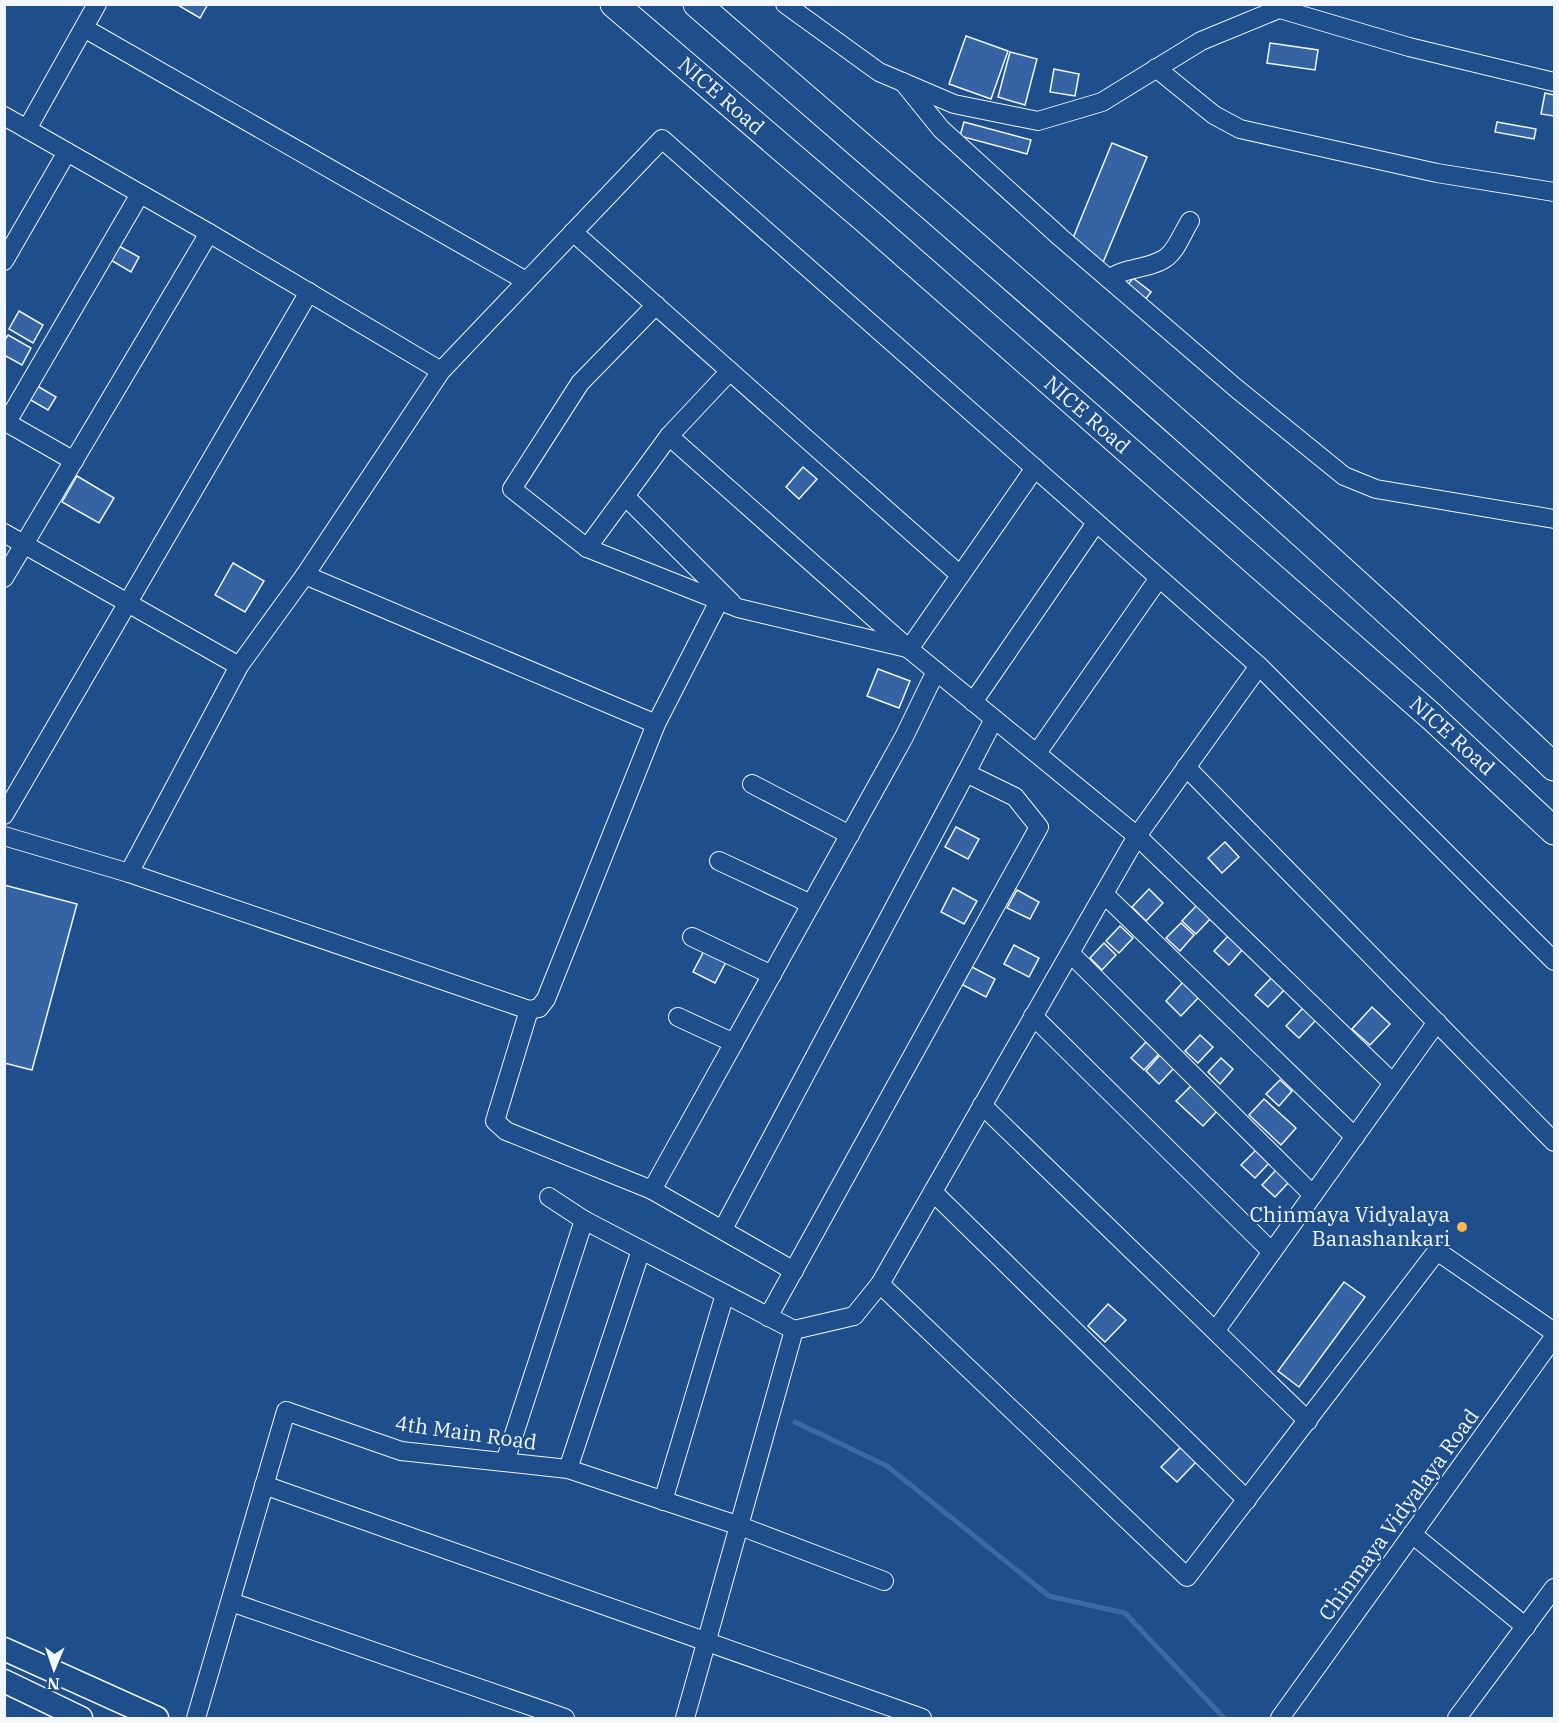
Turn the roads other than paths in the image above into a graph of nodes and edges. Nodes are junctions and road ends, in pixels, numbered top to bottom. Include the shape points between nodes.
1 (97, 4) edge
2 (614, 4) edge
3 (697, 4) edge
4 (785, 4) edge
5 (1286, 7) edge
6 (84, 28) junction
7 (1156, 69) junction
8 (903, 82) junction
9 (1554, 82) edge
10 (4, 116) edge
11 (27, 129) junction
12 (67, 152) junction
13 (1554, 192) edge
14 (140, 194) junction
15 (1190, 220) dead end
16 (573, 232) junction
17 (209, 233) junction
18 (4, 261) edge
19 (1109, 279) junction
20 (526, 281) junction
21 (309, 292) junction
22 (656, 305) junction
23 (441, 371) junction
24 (730, 371) junction
25 (5, 421) edge
26 (669, 436) junction
27 (74, 461) junction
28 (1035, 468) junction
29 (625, 496) junction
30 (1554, 519) edge
31 (1096, 523) junction
32 (4, 533) edge
33 (24, 544) junction
34 (587, 548) junction
35 (305, 575) junction
36 (960, 575) junction
37 (4, 578) edge
38 (1159, 578) junction
39 (719, 601) junction
40 (128, 603) junction
41 (738, 608) junction
42 (909, 649) junction
43 (239, 666) junction
44 (1258, 666) junction
45 (936, 671) junction
46 (973, 702) junction
47 (994, 719) junction
48 (656, 724) junction
49 (1036, 753) junction
50 (1186, 767) junction
51 (1554, 767) edge
52 (966, 773) junction
53 (752, 784) dead end
54 (4, 815) edge
55 (1554, 831) edge
56 (850, 835) junction
57 (4, 836) edge
58 (1137, 836) junction
59 (719, 861) dead end
60 (129, 873) junction
61 (1104, 894) junction
62 (811, 904) junction
63 (692, 937) dead end
64 (1070, 953) junction
65 (1554, 961) edge
66 (772, 975) junction
67 (530, 1010) junction
68 (1034, 1016) junction
69 (678, 1017) dead end
70 (1437, 1022) junction
71 (734, 1043) junction
72 (1393, 1083) junction
73 (982, 1105) junction
74 (1354, 1137) junction
75 (1554, 1142) edge
76 (652, 1190) junction
77 (933, 1192) junction
78 (1313, 1195) junction
79 (549, 1197) dead end
80 (584, 1220) junction
81 (723, 1229) junction
82 (642, 1250) junction
83 (1272, 1252) junction
84 (794, 1271) junction
85 (879, 1284) junction
86 (725, 1294) junction
87 (768, 1317) junction
88 (794, 1330) junction
89 (1216, 1330) junction
90 (1554, 1332) edge
91 (1554, 1337) edge
92 (1308, 1421) junction
93 (505, 1462) junction
94 (568, 1469) junction
95 (264, 1485) junction
96 (1247, 1500) junction
97 (663, 1501) junction
98 (740, 1526) junction
99 (1412, 1534) junction
100 (884, 1581) dead end
101 (1554, 1588) edge
102 (231, 1602) junction
103 (1526, 1628) junction
104 (708, 1642) junction
105 (4, 1649) edge
106 (4, 1682) edge
107 (81, 1719) edge
108 (157, 1719) edge
109 (196, 1719) edge
110 (565, 1719) edge
111 (685, 1719) edge
112 (922, 1719) edge
113 (1280, 1719) edge
114 (1457, 1719) edge

1 - 6 street
2 - 55 highway, NICE Road via 875,227 1432,717
3 - 51 highway via 1187,430 1431,649
4 - 8 street via 879,72
5 - 7 street via 1202,41
5 - 9 street via 1409,47
6 - 11 street
6 - 20 street
7 - 8 street via 1102,102 1038,121 954,104
7 - 13 street via 1214,115 1240,129 1437,173
8 - 19 street via 941,129
10 - 11 street
11 - 12 street
12 - 14 street
12 - 18 street
14 - 17 street
14 - 25 street
15 - 19 street via 1164,260 1123,270
16 - 20 street
16 - 22 street
16 - 28 street via 662,139
17 - 21 street
17 - 27 street
19 - 30 street via 1344,476 1376,489
20 - 23 street
21 - 23 street
21 - 40 street
22 - 24 street
22 - 34 street via 580,384 512,489
23 - 35 street
24 - 26 street
24 - 36 street
25 - 27 street
26 - 29 street
26 - 42 street
27 - 33 street
28 - 31 street
28 - 36 street
29 - 34 street
29 - 41 street
31 - 38 street
31 - 46 street
32 - 33 street
33 - 37 street
33 - 40 street
34 - 39 street
35 - 43 street
35 - 48 street
36 - 42 street
38 - 44 street
38 - 49 street
39 - 41 street
39 - 48 street
40 - 43 street
40 - 54 street
41 - 42 street
42 - 45 street
43 - 60 street
44 - 50 street
44 - 65 street
45 - 46 street
45 - 56 street
46 - 47 street
47 - 49 street
47 - 52 street
48 - 67 street via 546,999 539,1008
49 - 58 street
50 - 58 street
50 - 70 street
52 - 81 street
52 - 84 street via 1015,797 1039,827
53 - 56 street
56 - 62 street
57 - 60 street
58 - 61 street
58 - 72 street
59 - 62 street
60 - 67 street
61 - 64 street
61 - 74 street
62 - 66 street
63 - 66 street
64 - 68 street
64 - 78 street
66 - 71 street
67 - 76 street via 495,1121 506,1131
68 - 73 street
68 - 83 street
69 - 71 street
70 - 72 street
70 - 75 street
71 - 76 street
72 - 74 street
73 - 77 street
73 - 89 street
74 - 78 street
76 - 81 street
77 - 85 street
77 - 96 street
78 - 83 street
79 - 80 street
80 - 82 street
80 - 93 street
81 - 84 street
82 - 86 street
82 - 94 street
83 - 89 street
84 - 87 street
85 - 88 street via 854,1316
85 - 96 street via 1187,1577
86 - 87 street
86 - 97 street
87 - 88 street
88 - 98 street
89 - 92 street
90 - 92 street via 1437,1251
91 - 99 street, Chinmaya Vidyalaya Road
92 - 96 street
93 - 94 street, 4th Main Road
93 - 95 street, 4th Main Road via 401,1451 286,1411
94 - 97 street, 4th Main Road
95 - 102 street, 4th Main Road
95 - 104 street
97 - 98 street, 4th Main Road
98 - 100 street, 4th Main Road
98 - 104 street
99 - 103 street
99 - 113 street, Chinmaya Vidyalaya Road
101 - 103 street
102 - 109 street, 4th Main Road
102 - 110 street
103 - 114 street
104 - 111 street
104 - 112 street
105 - 108 main road
106 - 107 main road

